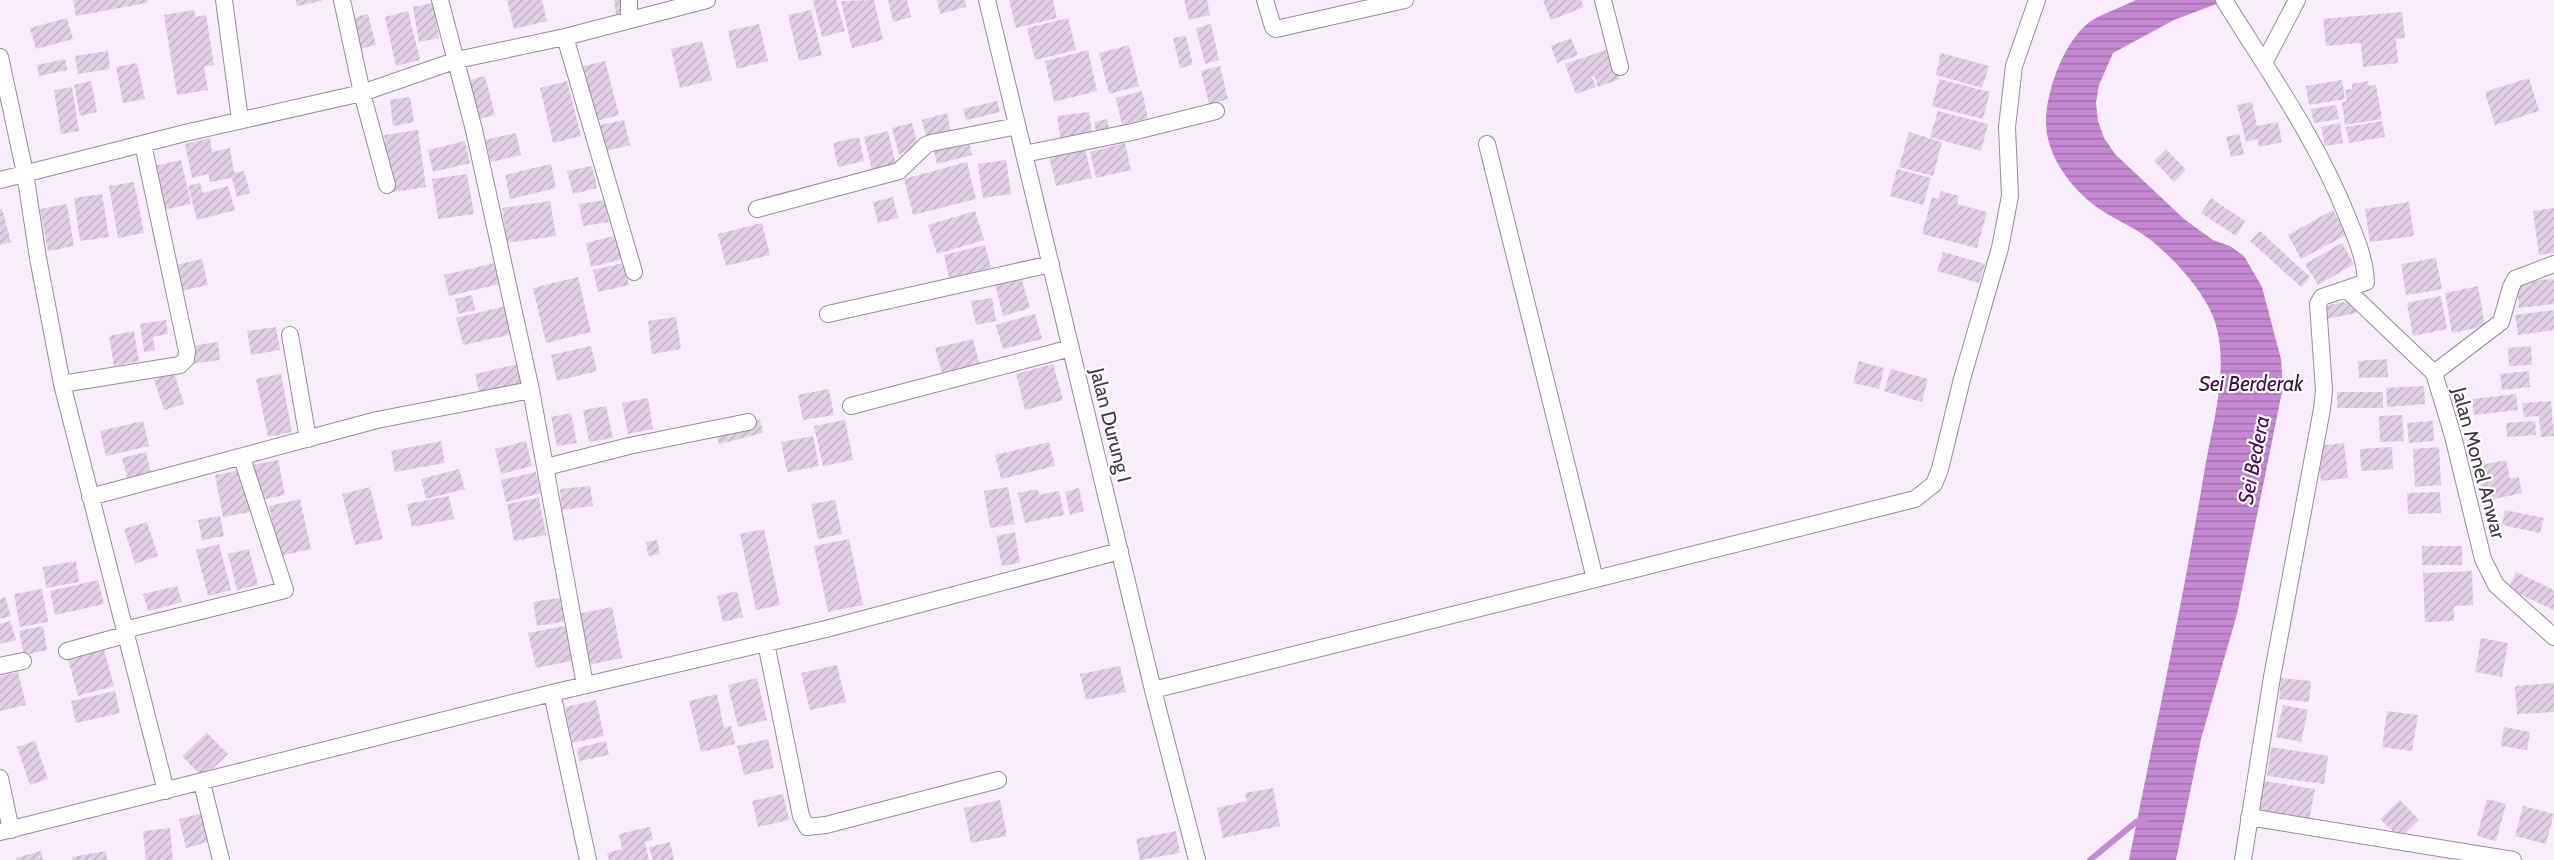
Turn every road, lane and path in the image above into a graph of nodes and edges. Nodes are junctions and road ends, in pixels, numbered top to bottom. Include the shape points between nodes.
1 (224, 0) edge
2 (342, 0) edge
3 (440, 0) edge
4 (629, 0) edge
5 (987, 0) edge
6 (1265, 0) edge
7 (1406, 0) edge
8 (1603, 0) edge
9 (2037, 0) edge
10 (2224, 0) edge
11 (2297, 0) edge
12 (700, 1) edge
13 (629, 20) junction
14 (565, 37) junction
15 (0, 57) edge
16 (457, 60) junction
17 (2265, 61) junction
18 (1620, 67) dead end
19 (362, 93) junction
20 (1216, 111) dead end
21 (240, 120) junction
22 (1017, 126) junction
23 (143, 144) junction
24 (1486, 144) dead end
25 (1024, 154) junction
26 (26, 173) junction
27 (0, 180) edge
28 (387, 185) dead end
29 (757, 209) dead end
30 (1051, 264) junction
31 (2554, 264) edge
32 (634, 272) dead end
33 (2346, 289) junction
34 (828, 314) dead end
35 (290, 335) dead end
36 (1071, 348) junction
37 (2434, 373) junction
38 (62, 384) junction
39 (531, 390) junction
40 (851, 406) dead end
41 (748, 422) dead end
42 (308, 439) junction
43 (242, 458) junction
44 (546, 467) junction
45 (90, 497) junction
46 (1120, 551) junction
47 (1595, 579) junction
48 (125, 632) junction
49 (2554, 637) edge
50 (766, 643) junction
51 (67, 651) dead end
52 (23, 661) dead end
53 (0, 666) edge
54 (585, 685) junction
55 (1153, 690) junction
56 (552, 693) junction
57 (0, 778) edge
58 (998, 780) dead end
59 (202, 783) junction
60 (166, 791) junction
61 (2249, 817) junction
62 (6, 831) edge
63 (221, 860) edge
64 (588, 860) edge
65 (1197, 860) edge
66 (2243, 860) edge
67 (2513, 860) edge

1 - 21 street
2 - 19 street
3 - 16 street
4 - 13 street
5 - 22 street, Jalan Durung I
6 - 7 street via 1276,29
8 - 18 street
9 - 47 street via 2014,66 2007,127 2010,196 2000,248 1934,484 1915,499
10 - 17 street
11 - 17 street
12 - 13 street
13 - 14 street
14 - 16 street
14 - 32 street
15 - 26 street
16 - 19 street
16 - 39 street
17 - 33 street via 2329,174 2364,259 2366,282
19 - 21 street
19 - 28 street
20 - 25 street
21 - 23 street
22 - 25 street, Jalan Durung I
22 - 29 street via 930,143 899,171
23 - 26 street
23 - 38 street via 186,359 180,365
24 - 47 street
25 - 30 street, Jalan Durung I
26 - 27 street
26 - 38 street
30 - 34 street
30 - 36 street, Jalan Durung I
31 - 37 street via 2515,279 2496,328
33 - 37 street, Jalan Monel Anwar
33 - 61 street via 2330,292 2318,304 2322,409
35 - 42 street
36 - 40 street
36 - 46 street, Jalan Durung I
37 - 49 street, Jalan Monel Anwar via 2454,435 2483,559 2496,585
38 - 45 street
39 - 42 street via 377,420
39 - 44 street
41 - 44 street
42 - 43 street
43 - 45 street
43 - 48 street via 285,590
44 - 54 street
45 - 48 street
46 - 50 street
46 - 55 street, Jalan Durung I
47 - 55 street
48 - 51 street
48 - 60 street
50 - 54 street
50 - 58 street via 801,816 807,827
52 - 53 street
54 - 56 street
55 - 65 street, Jalan Durung I
56 - 59 street
56 - 64 street
57 - 62 street
59 - 60 street
59 - 63 street
60 - 62 street
61 - 66 street
61 - 67 street

